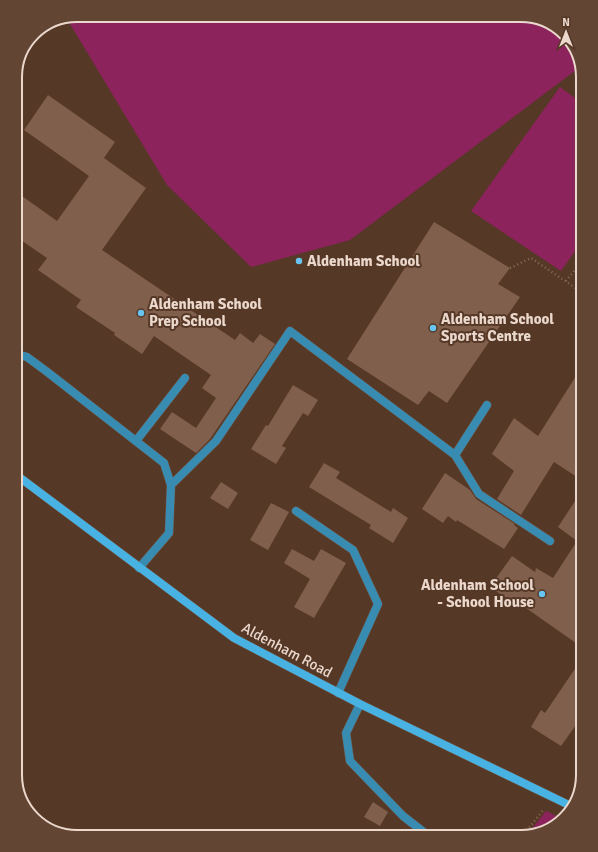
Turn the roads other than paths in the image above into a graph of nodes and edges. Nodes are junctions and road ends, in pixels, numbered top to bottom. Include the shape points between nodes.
1 (22, 356) edge
2 (185, 378) dead end
3 (487, 405) dead end
4 (136, 441) junction
5 (455, 455) junction
6 (22, 479) edge
7 (171, 485) junction
8 (296, 511) dead end
9 (550, 541) dead end
10 (139, 568) junction
11 (338, 693) junction
12 (360, 704) junction
13 (567, 804) edge
14 (421, 830) edge

1 - 4 lane via 46,371
2 - 4 lane
3 - 5 lane
4 - 7 lane via 164,463
5 - 7 lane via 290,331 216,441
5 - 9 lane via 479,494
6 - 10 street, Aldenham Road
7 - 10 lane via 169,532
8 - 11 lane via 353,550 378,604
10 - 11 street, Aldenham Road via 234,638
11 - 12 street, Aldenham Road
12 - 13 street, Aldenham Road
12 - 14 lane via 346,733 350,761 403,816

